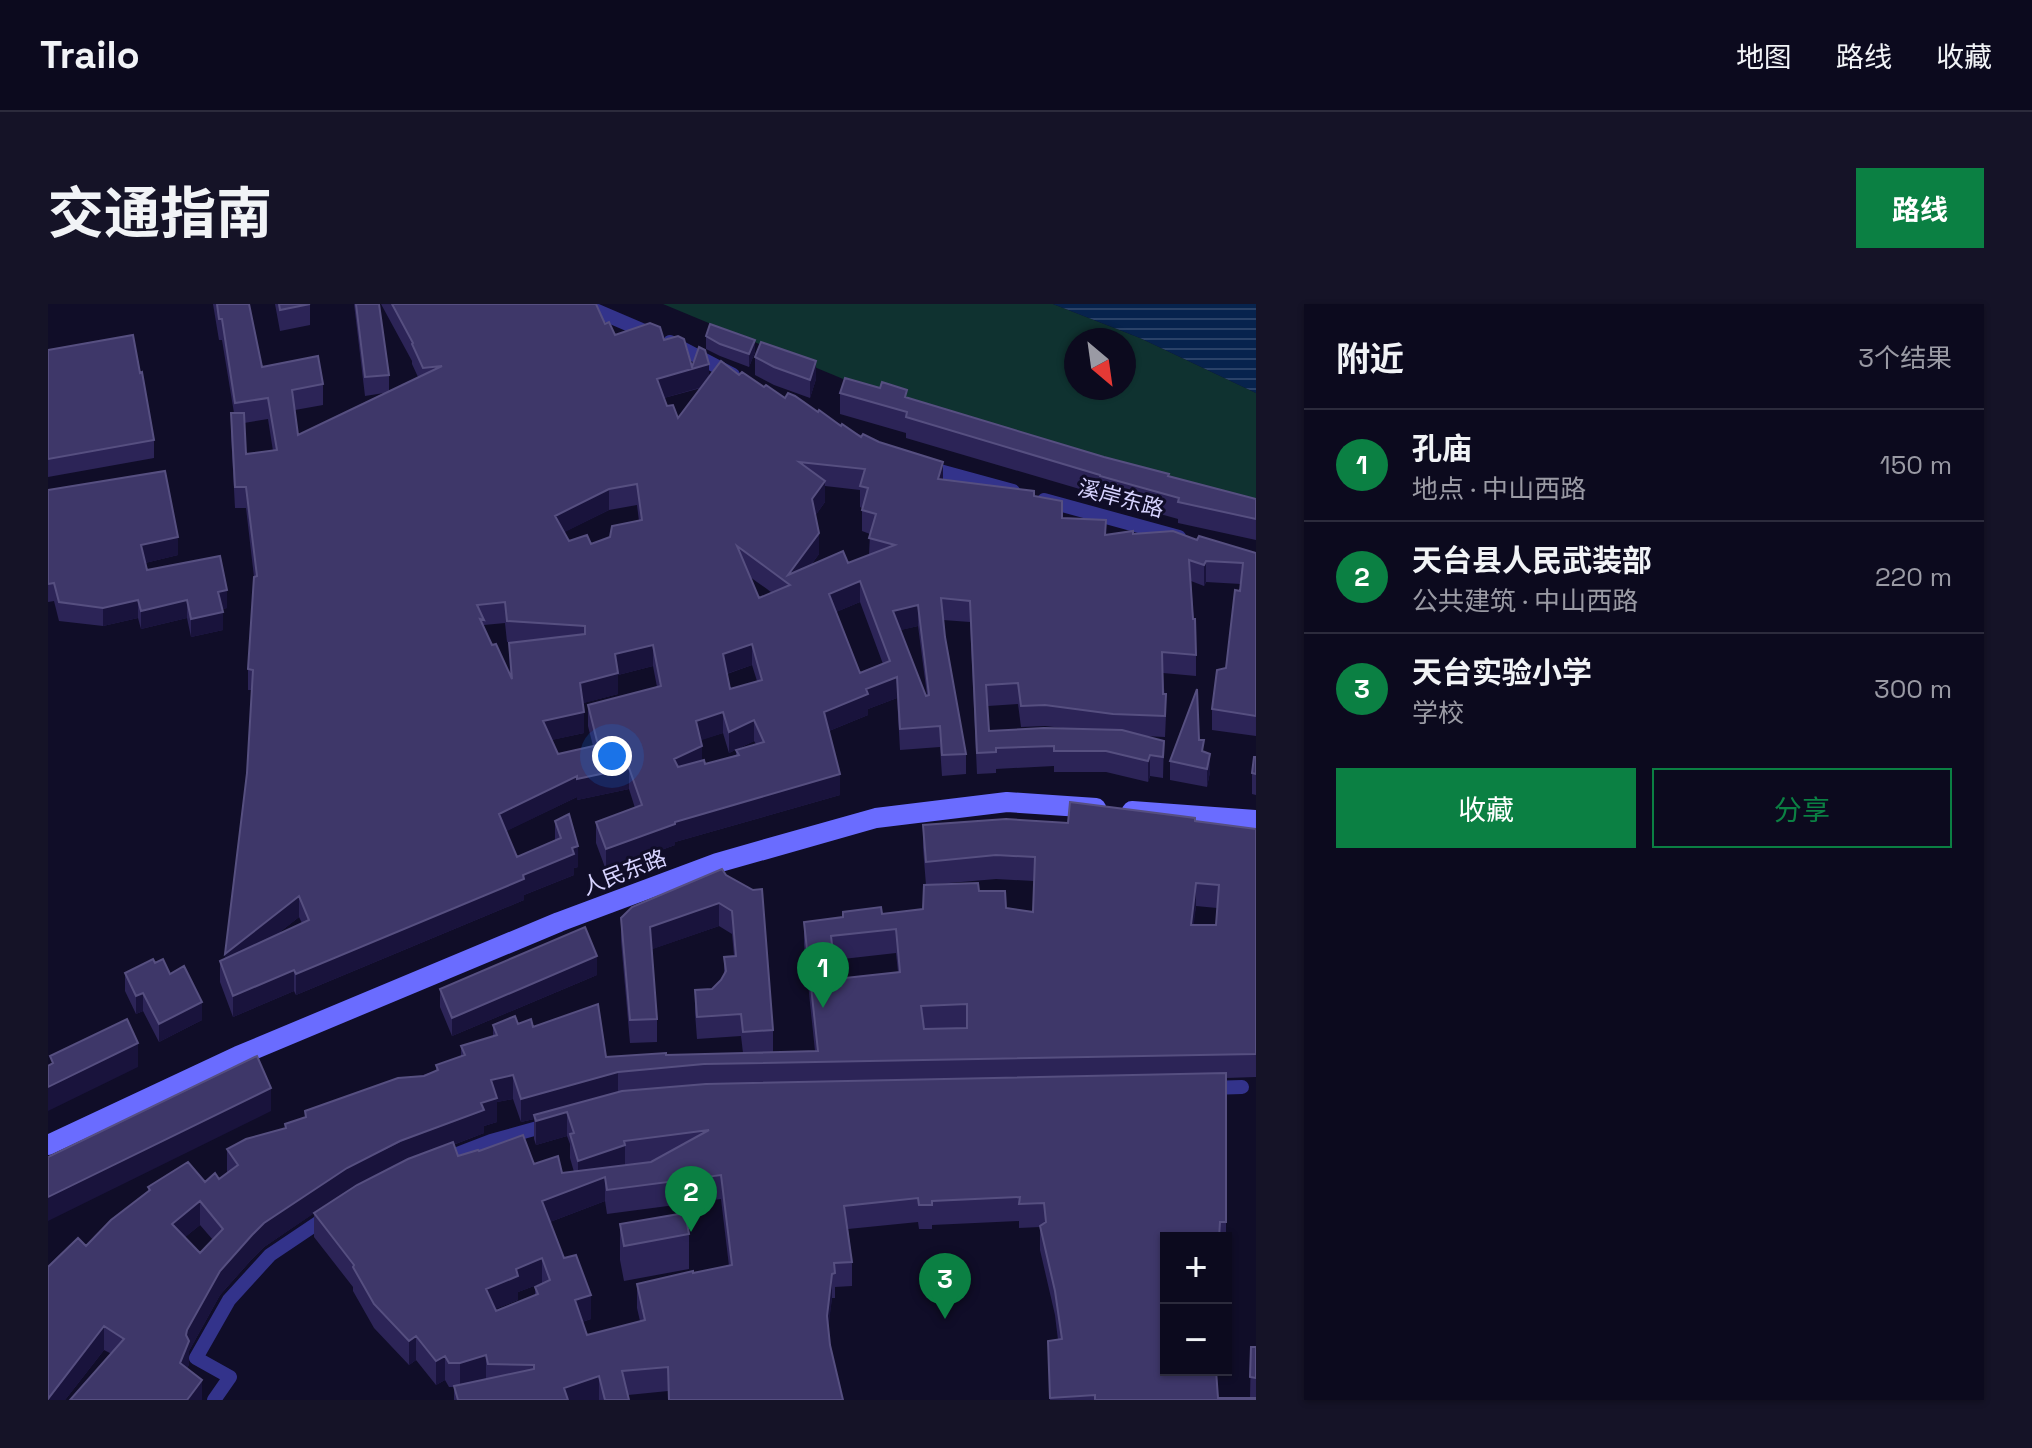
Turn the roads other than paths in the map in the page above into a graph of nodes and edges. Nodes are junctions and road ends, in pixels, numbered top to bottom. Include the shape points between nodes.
1 (581, 304) edge
2 (740, 379) edge
3 (913, 463) edge
4 (1196, 542) edge
5 (1256, 820) edge
6 (1242, 1087) dead end
7 (1195, 1088) edge
8 (562, 1121) edge
9 (48, 1145) edge
10 (418, 1169) edge
11 (340, 1208) edge
12 (214, 1400) edge

1 - 2 street via 678,345
3 - 4 street, 溪岸东路
5 - 9 main road, 人民东路 via 1007,802 862,822 717,863 559,922 238,1056
6 - 7 street
8 - 10 street
11 - 12 street via 270,1255 229,1300 196,1358 230,1377

